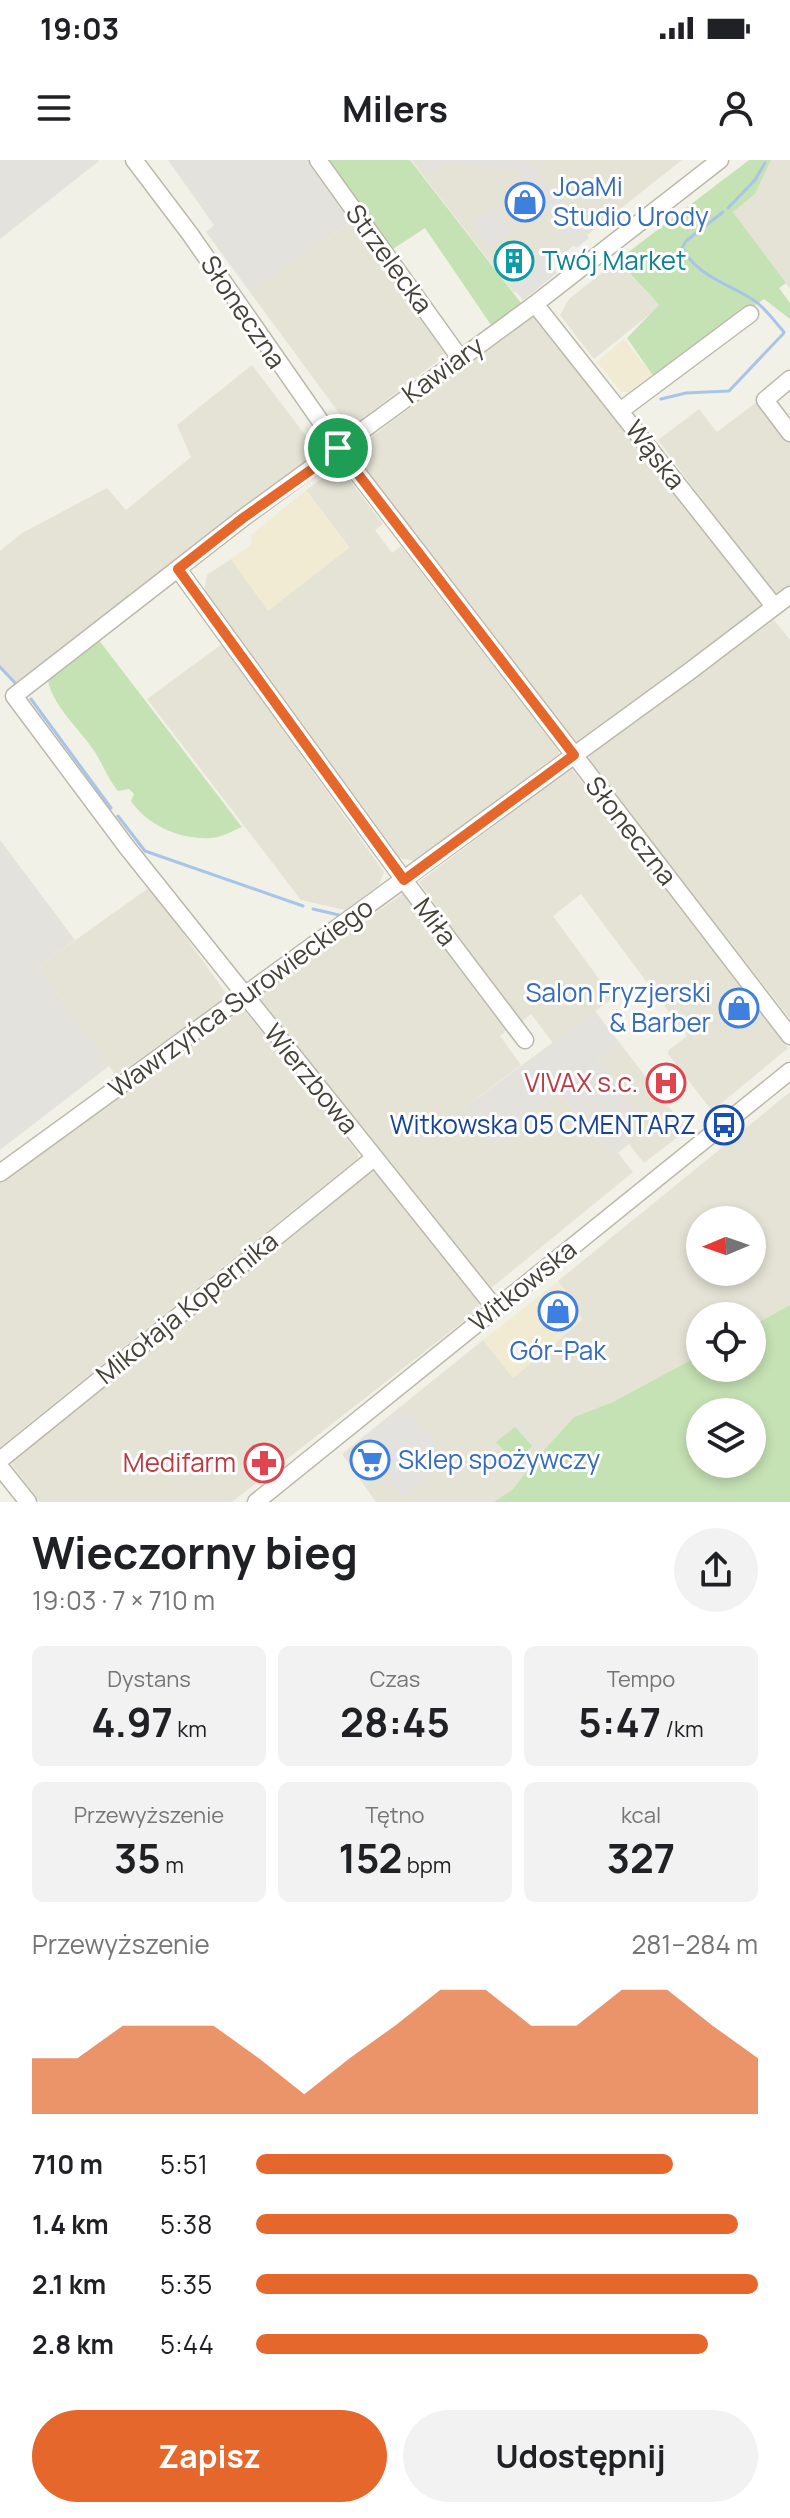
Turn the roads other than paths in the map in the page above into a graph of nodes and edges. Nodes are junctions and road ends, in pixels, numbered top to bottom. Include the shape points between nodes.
1 (134, 160) edge
2 (318, 160) edge
3 (720, 160) edge
4 (535, 304) junction
5 (750, 314) dead end
6 (460, 358) junction
7 (790, 379) edge
8 (620, 411) junction
9 (790, 433) edge
10 (338, 448) junction
11 (178, 569) junction
12 (790, 595) edge
13 (774, 606) junction
14 (14, 696) joint
15 (574, 755) junction
16 (404, 880) junction
17 (243, 995) junction
18 (790, 1036) edge
19 (525, 1040) dead end
20 (790, 1071) edge
21 (374, 1158) junction
22 (0, 1173) edge
23 (495, 1308) junction
24 (0, 1460) edge
25 (0, 1467) edge
26 (28, 1502) edge
27 (256, 1502) edge

1 - 10 street, Słoneczna
2 - 6 street, Strzelecka
3 - 4 street, Kawiary
4 - 6 street, Kawiary
4 - 8 street, Wąska
5 - 8 street
6 - 10 street, Kawiary
7 - 9 street via 765,400
8 - 13 street, Wąska
10 - 11 street, Kawiary
10 - 15 street, Słoneczna
11 - 14 street, Kawiary
11 - 16 street, Miła
12 - 13 street, Wawrzyńca Surowieckiego
13 - 15 street, Wawrzyńca Surowieckiego
14 - 17 street, Wierzbowa
15 - 16 street, Wawrzyńca Surowieckiego
15 - 18 street, Słoneczna
16 - 17 street, Wawrzyńca Surowieckiego
16 - 19 street, Miła
17 - 21 street, Wierzbowa
17 - 22 street, Wawrzyńca Surowieckiego
20 - 23 street, Witkowska
21 - 23 street, Wierzbowa
21 - 24 street, Mikołaja Kopernika
23 - 27 street, Witkowska
25 - 26 street

